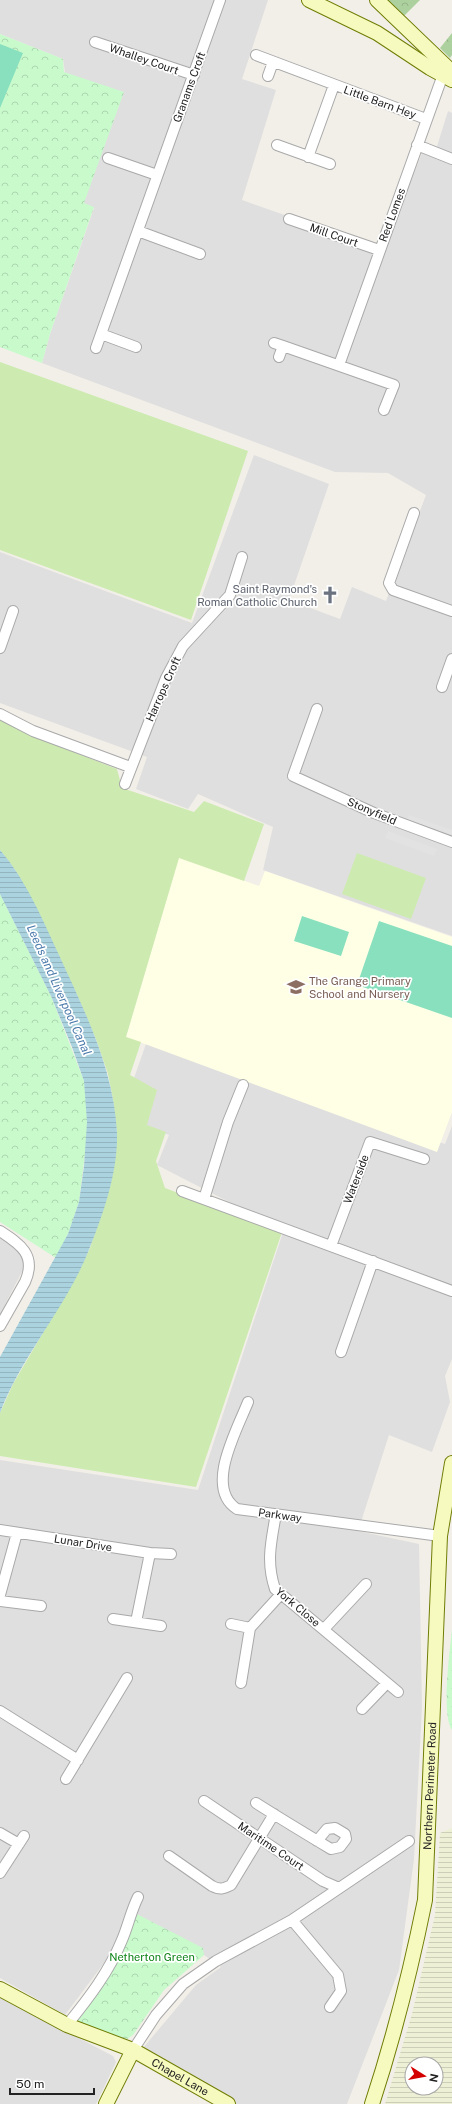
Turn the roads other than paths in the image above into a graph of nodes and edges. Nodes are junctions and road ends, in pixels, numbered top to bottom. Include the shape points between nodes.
1 (220, 0) edge
2 (309, 0) edge
3 (377, 0) edge
4 (95, 42) dead end
5 (256, 55) dead end
6 (274, 62) junction
7 (448, 73) edge
8 (194, 76) junction
9 (268, 76) dead end
10 (334, 85) junction
11 (426, 119) junction
12 (277, 145) dead end
13 (417, 145) junction
14 (308, 157) junction
15 (108, 158) dead end
16 (452, 159) edge
17 (330, 164) dead end
18 (157, 175) junction
19 (289, 219) dead end
20 (138, 231) junction
21 (379, 250) junction
22 (200, 254) dead end
23 (101, 334) junction
24 (136, 347) dead end
25 (96, 348) dead end
26 (279, 357) dead end
27 (339, 365) junction
28 (384, 410) dead end
29 (414, 512) dead end
30 (242, 557) dead end
31 (14, 611) dead end
32 (452, 611) edge
33 (0, 648) edge
34 (452, 659) edge
35 (442, 687) dead end
36 (316, 709) dead end
37 (0, 714) edge
38 (130, 767) junction
39 (125, 784) dead end
40 (452, 842) edge
41 (242, 1085) dead end
42 (424, 1159) dead end
43 (182, 1191) dead end
44 (204, 1199) junction
45 (0, 1231) edge
46 (331, 1246) junction
47 (372, 1261) junction
48 (452, 1291) edge
49 (0, 1326) edge
50 (341, 1352) dead end
51 (248, 1402) dead end
52 (452, 1463) edge
53 (276, 1514) junction
54 (0, 1530) edge
55 (17, 1533) junction
56 (440, 1536) junction
57 (150, 1553) junction
58 (171, 1554) dead end
59 (366, 1584) dead end
60 (281, 1594) junction
61 (0, 1595) edge
62 (0, 1601) edge
63 (41, 1606) dead end
64 (114, 1619) dead end
65 (136, 1622) junction
66 (231, 1624) dead end
67 (161, 1626) dead end
68 (250, 1628) junction
69 (324, 1629) junction
70 (127, 1678) dead end
71 (241, 1683) dead end
72 (387, 1684) junction
73 (398, 1692) dead end
74 (362, 1709) dead end
75 (0, 1711) edge
76 (78, 1760) junction
77 (66, 1779) dead end
78 (204, 1801) dead end
79 (256, 1803) dead end
80 (274, 1814) junction
81 (0, 1833) edge
82 (260, 1838) junction
83 (317, 1840) dead end
84 (408, 1841) dead end
85 (169, 1856) dead end
86 (0, 1873) edge
87 (339, 1888) junction
88 (138, 1897) dead end
89 (292, 1920) junction
90 (0, 1989) edge
91 (330, 2007) dead end
92 (67, 2025) junction
93 (133, 2050) junction
94 (106, 2104) edge
95 (228, 2104) edge
96 (372, 2104) edge

1 - 8 street, Granams Croft
2 - 7 main road via 377,33
3 - 7 main road
4 - 8 street, Whalley Court
5 - 6 street, Little Barn Hey
6 - 9 street
6 - 10 street, Little Barn Hey
7 - 11 street, Red Lomes
8 - 18 street, Granams Croft
10 - 11 street, Little Barn Hey
10 - 14 street, Little Barn Hey
11 - 13 street, Red Lomes
12 - 14 street
13 - 16 street
13 - 21 street, Red Lomes
14 - 17 street
15 - 18 street
18 - 20 street, Granams Croft
19 - 21 street, Mill Court
20 - 22 street
20 - 23 street, Granams Croft
21 - 27 street, Red Lomes
23 - 24 street
23 - 25 street, Granams Croft
26 - 27 street via 279,344
27 - 28 street via 394,385
29 - 32 street via 389,583 393,590
30 - 38 street, Harrops Croft via 230,595 183,646 166,678
31 - 33 street
34 - 35 street
36 - 40 street, Stonyfield via 293,776 374,813
37 - 38 street via 33,731
38 - 39 street, Harrops Croft
41 - 44 street
42 - 46 street, Waterside via 370,1142
43 - 44 street
44 - 46 street
45 - 49 street via 20,1244 29,1263 29,1274
46 - 47 street
47 - 48 street
47 - 50 street
51 - 53 street, Parkway via 224,1464 222,1486 228,1503 237,1509
52 - 56 main road, Northern Perimeter Road
53 - 56 street, Parkway
53 - 60 street, York Close via 269,1573 275,1589
54 - 55 street, Lunar Drive
55 - 57 street, Lunar Drive
55 - 61 street
56 - 96 main road, Northern Perimeter Road via 424,1900 414,1957 389,2052
57 - 58 street, Lunar Drive
57 - 65 street
59 - 69 street, York Close
60 - 68 street
60 - 69 street, York Close
62 - 63 street
64 - 65 street
65 - 67 street
66 - 68 street
68 - 71 street
69 - 72 street, York Close
70 - 76 street
72 - 73 street, York Close
72 - 74 street
75 - 76 street
76 - 77 street
78 - 82 street, Maritime Court
79 - 80 street
80 - 82 street
80 - 83 street
81 - 86 street via 22,1840
82 - 85 street via 231,1885 224,1889 212,1886
82 - 87 street, Maritime Court
84 - 87 street
87 - 89 street
88 - 92 street via 122,1940 99,1984
89 - 91 street via 338,1975 342,1991
89 - 93 street via 216,1961 183,1984 156,2015
90 - 92 main road
92 - 93 main road
93 - 94 main road
93 - 95 main road, Chapel Lane

